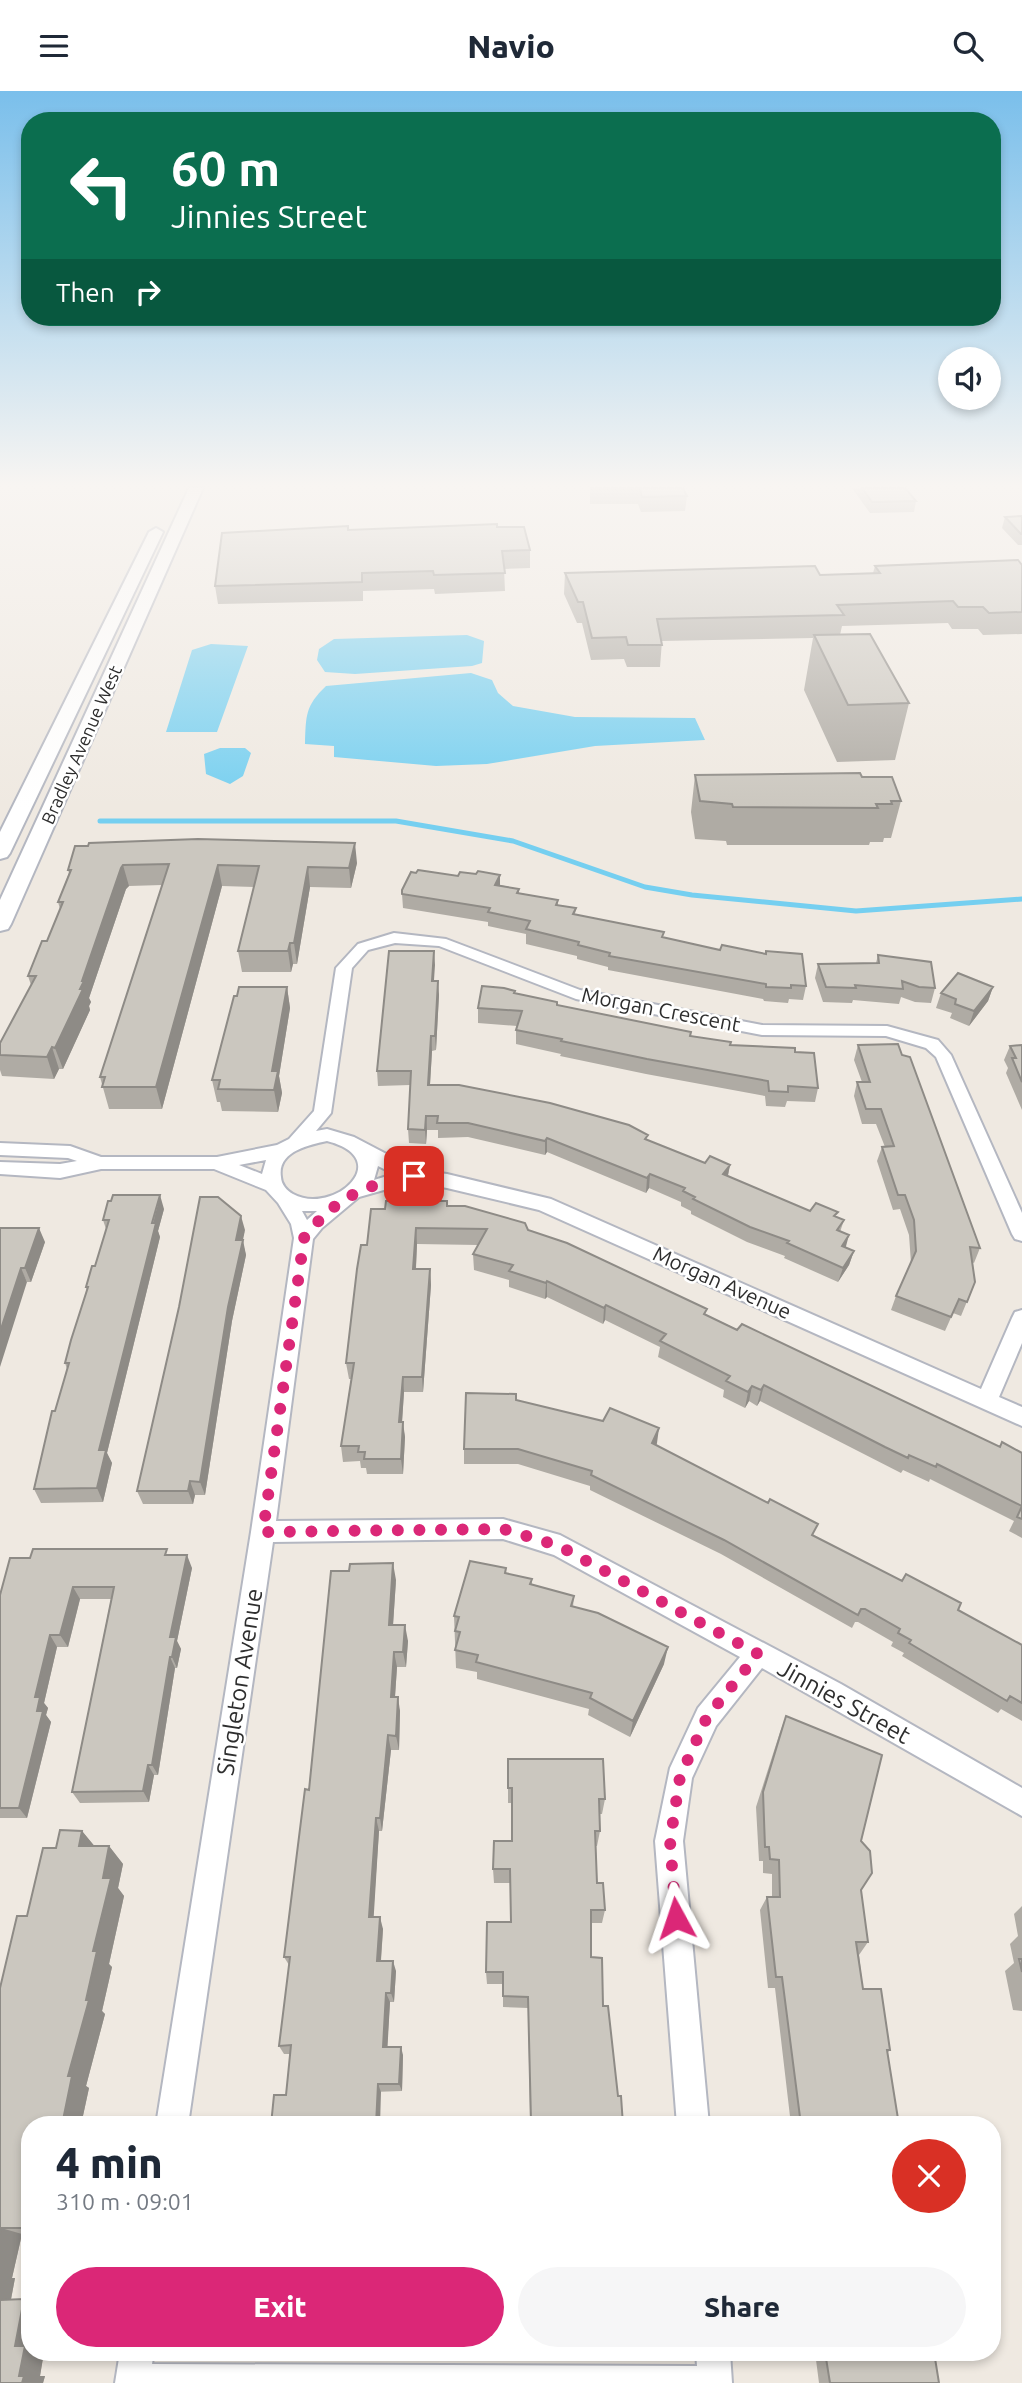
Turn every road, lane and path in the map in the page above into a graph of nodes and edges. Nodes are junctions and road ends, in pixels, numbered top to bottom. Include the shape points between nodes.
1 (126, 595) edge
2 (148, 595) edge
3 (0, 853) edge
4 (0, 924) edge
5 (322, 1113) junction
6 (346, 1140) junction
7 (289, 1146) junction
8 (0, 1149) edge
9 (364, 1152) junction
10 (101, 1163) junction
11 (217, 1163) junction
12 (0, 1168) edge
13 (414, 1176) junction
14 (279, 1192) junction
15 (349, 1195) junction
16 (1022, 1232) edge
17 (304, 1238) junction
18 (1022, 1318) edge
19 (987, 1401) junction
20 (1022, 1417) edge
21 (263, 1532) junction
22 (758, 1654) junction
23 (1022, 1803) edge
24 (173, 2116) edge
25 (692, 2116) edge
26 (714, 2361) edge
27 (134, 2372) edge
28 (715, 2383) edge

1 - 3 main road, Bradley Avenue West
2 - 4 main road, Bradley Avenue West
5 - 6 street
5 - 7 street
5 - 16 street, Morgan Crescent via 344,968 363,947 394,938 425,938 576,994 762,1030 887,1031 932,1044 943,1055
6 - 7 street via 327,1135
6 - 9 street
7 - 11 street
7 - 14 street via 270,1168
8 - 10 street via 70,1152
9 - 13 street, Morgan Avenue
9 - 15 street via 368,1172
10 - 11 street
10 - 12 street via 60,1171
11 - 14 street
13 - 15 street, Morgan Avenue
13 - 19 street, Morgan Avenue via 544,1204
14 - 15 street via 307,1204
14 - 17 street
15 - 17 street
17 - 21 street, Singleton Avenue
18 - 19 street
19 - 20 street, Morgan Avenue
21 - 22 street, Jinnies Street via 503,1529 559,1546
21 - 24 street, Singleton Avenue
22 - 23 street, Jinnies Street
22 - 25 street via 707,1717 680,1777 670,1841
26 - 28 street
27 - 28 street

